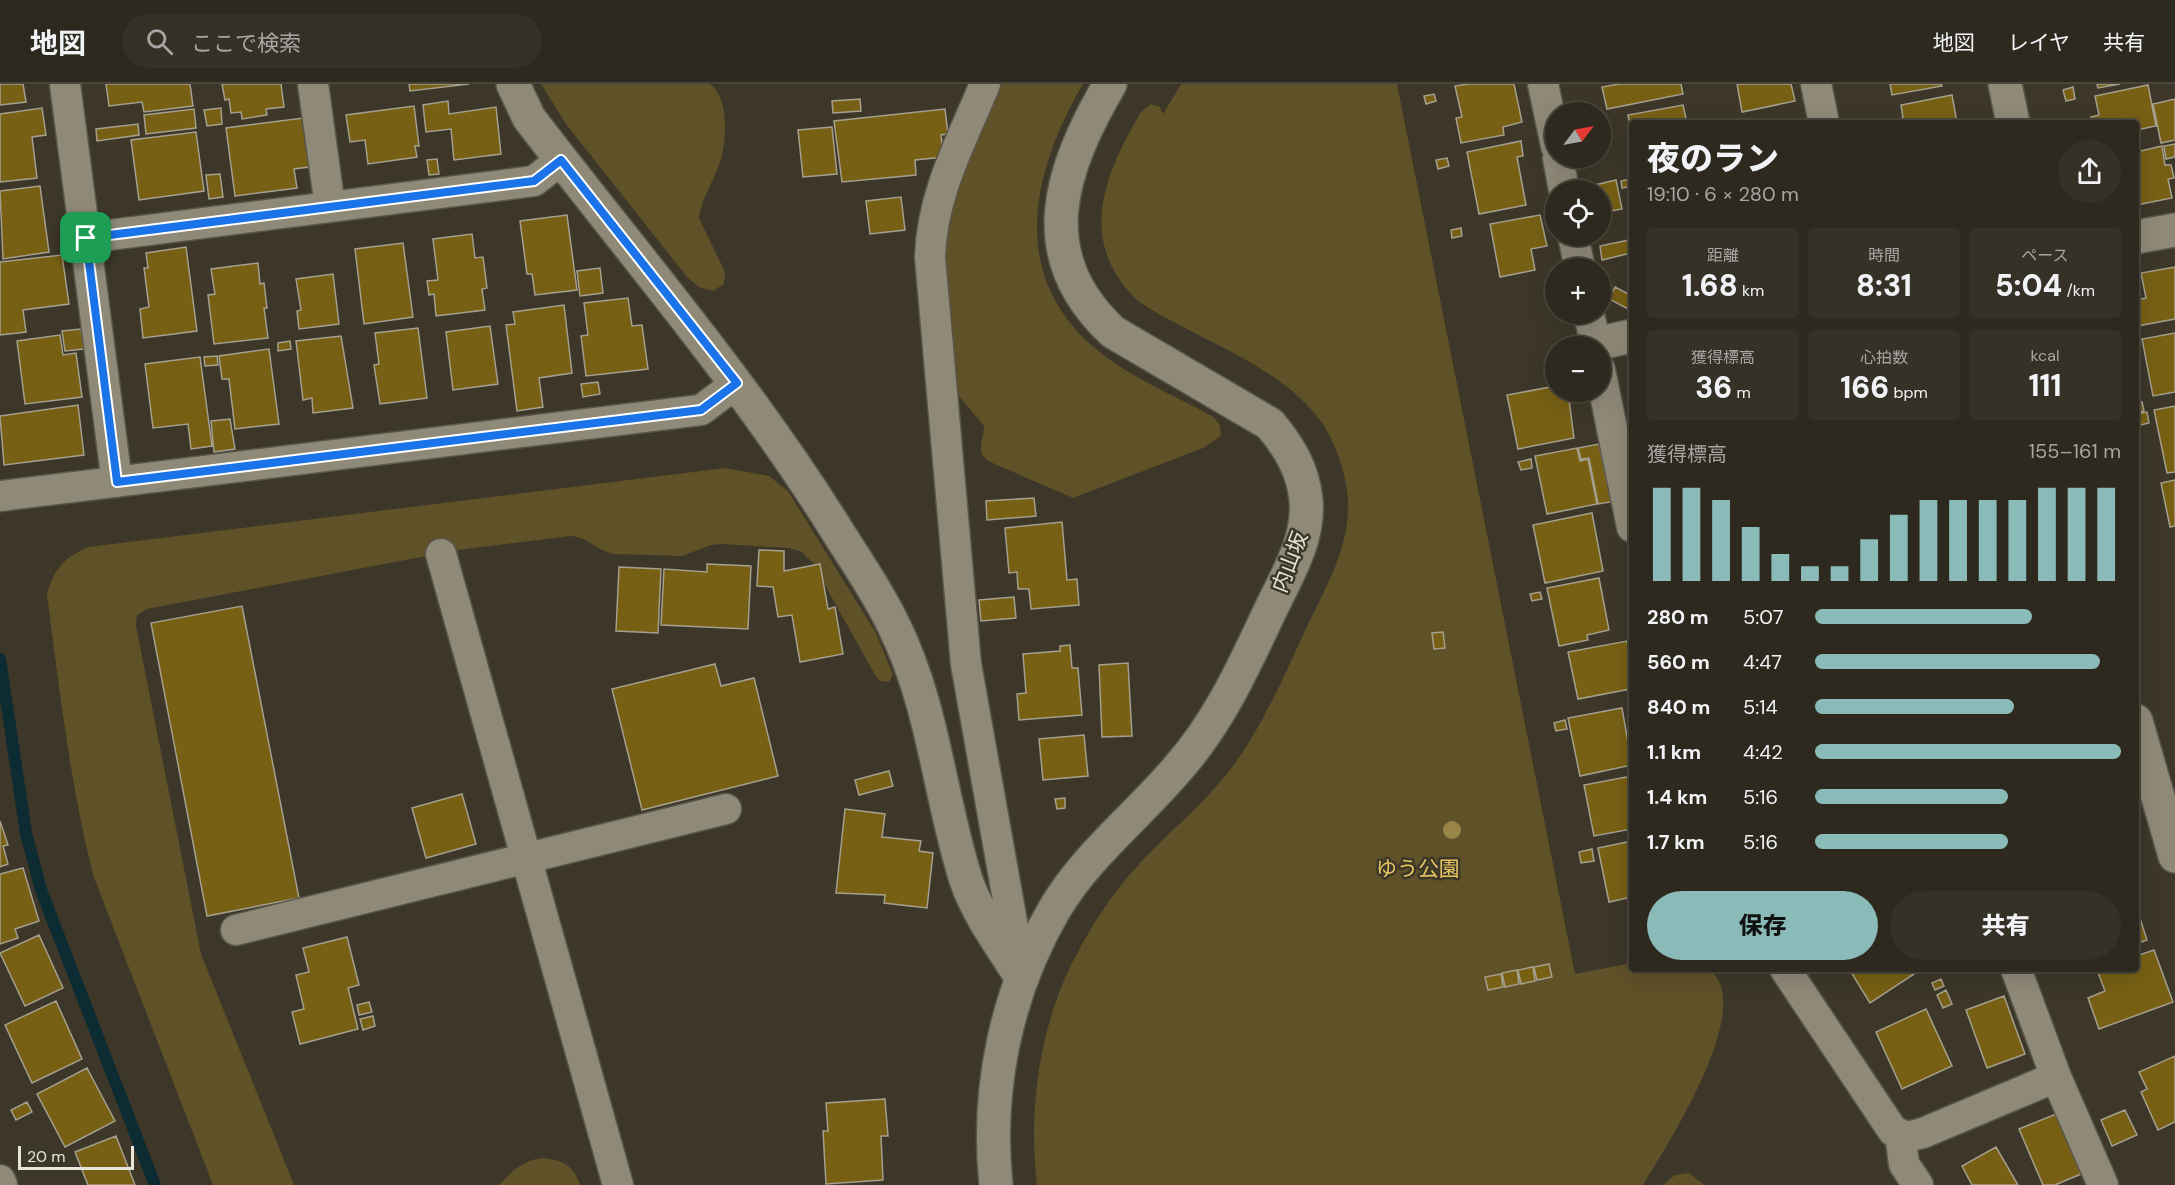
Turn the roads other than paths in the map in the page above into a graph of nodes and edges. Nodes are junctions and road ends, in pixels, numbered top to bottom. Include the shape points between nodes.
1 (65, 84) edge
2 (313, 84) edge
3 (513, 84) edge
4 (985, 84) edge
5 (1110, 84) edge
6 (1543, 84) edge
7 (1816, 84) edge
8 (2006, 84) edge
9 (1547, 102) edge
10 (1823, 120) edge
11 (2012, 120) edge
12 (561, 160) junction
13 (330, 207) junction
14 (2175, 230) edge
15 (2139, 236) edge
16 (86, 238) junction
17 (1629, 337) edge
18 (1611, 341) edge
19 (737, 383) junction
20 (1607, 402) edge
21 (117, 482) junction
22 (0, 496) edge
23 (1629, 512) edge
24 (441, 554) dead end
25 (2139, 731) edge
26 (726, 810) dead end
27 (2175, 856) edge
28 (526, 859) junction
29 (236, 930) dead end
30 (1787, 972) edge
31 (2017, 972) edge
32 (1022, 978) junction
33 (2056, 1077) junction
34 (1900, 1134) junction
35 (0, 1180) edge
36 (2, 1185) edge
37 (618, 1185) edge
38 (996, 1185) edge
39 (1918, 1185) edge
40 (2103, 1185) edge

1 - 16 street
2 - 13 street
3 - 12 street via 529,118
4 - 32 street via 938,195 930,257 966,664
5 - 32 street, 内山坂 via 1066,177 1061,201 1062,250 1069,273 1094,315 1113,332 1270,424 1289,446 1301,473 1306,501 1304,531 1275,601 1219,714 1179,768 1076,876 1054,910
6 - 9 street
7 - 10 street
8 - 11 street
12 - 13 street via 534,181
12 - 19 street
13 - 16 street
14 - 15 street
16 - 21 street
17 - 18 street
19 - 21 street via 701,410
19 - 32 street via 818,500 893,624 921,692 967,883
20 - 23 street
21 - 22 street
24 - 28 street
25 - 27 street
26 - 28 street
28 - 29 street
28 - 37 street
30 - 34 street via 1883,1119
31 - 33 street
32 - 38 street, 内山坂 via 997,1076 993,1123
33 - 34 street via 1923,1133 1908,1137
33 - 40 street
34 - 39 street via 1904,1164
35 - 36 street

